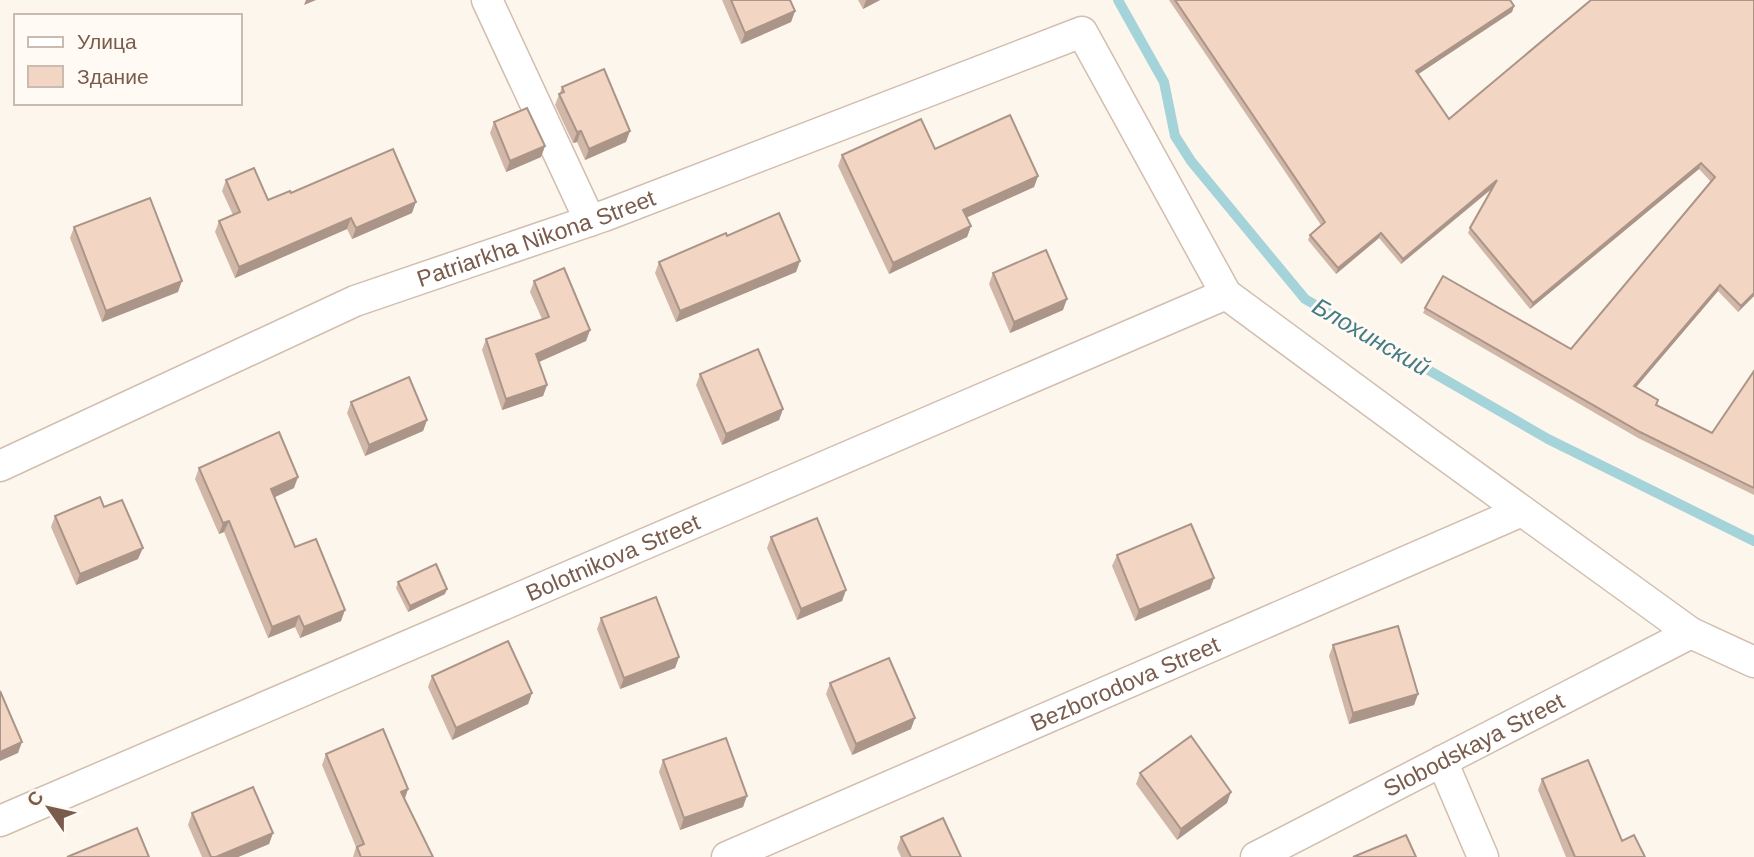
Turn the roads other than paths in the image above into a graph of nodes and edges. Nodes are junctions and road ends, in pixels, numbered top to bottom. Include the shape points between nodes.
1 (487, 0) edge
2 (590, 221) junction
3 (1226, 294) junction
4 (0, 466) edge
5 (1522, 511) junction
6 (1691, 633) junction
7 (1754, 662) edge
8 (1442, 761) junction
9 (0, 821) edge
10 (727, 857) edge
11 (1256, 857) edge
12 (1483, 857) edge

1 - 2 street
2 - 3 street, Patriarkha Nikona Street via 1082,32
2 - 4 street, Patriarkha Nikona Street via 355,301
3 - 5 street
3 - 9 street, Bolotnikova Street
5 - 6 street
5 - 10 street, Bezborodova Street
6 - 7 street
6 - 8 street, Slobodskaya Street
8 - 11 street, Slobodskaya Street
8 - 12 street

